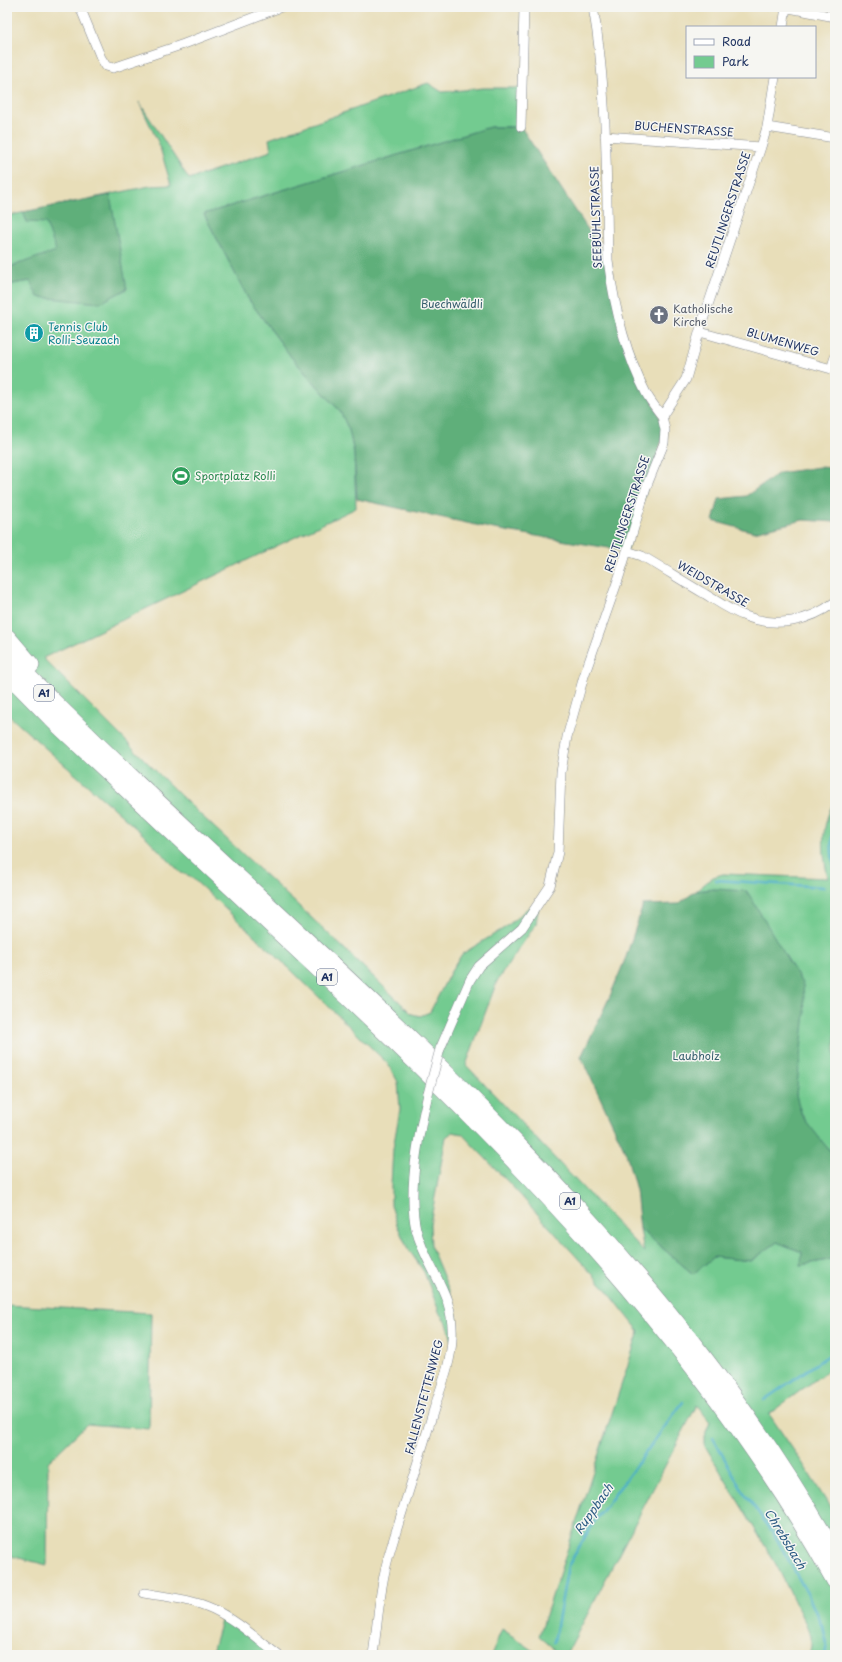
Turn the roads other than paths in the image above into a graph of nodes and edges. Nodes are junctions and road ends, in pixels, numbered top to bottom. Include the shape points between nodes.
1 (81, 7) edge
2 (281, 7) edge
3 (524, 7) edge
4 (593, 7) edge
5 (785, 7) edge
6 (835, 17) edge
7 (783, 26) edge
8 (775, 78) edge
9 (521, 127) dead end
10 (767, 127) junction
11 (605, 136) junction
12 (835, 138) edge
13 (761, 147) junction
14 (700, 332) junction
15 (835, 357) edge
16 (833, 370) edge
17 (662, 416) junction
18 (627, 551) junction
19 (835, 602) edge
20 (7, 637) edge
21 (7, 655) edge
22 (7, 673) edge
23 (7, 686) edge
24 (55, 722) junction
25 (82, 730) junction
26 (554, 875) joint
27 (835, 1555) edge
28 (835, 1581) edge
29 (144, 1593) dead end
30 (278, 1655) edge
31 (373, 1655) edge

1 - 2 street via 104,62 110,67 117,68
3 - 9 street
4 - 11 street, SEEBÜHLSTRASSE via 602,77
5 - 6 street
5 - 7 street
8 - 10 street, REUTLINGERSTRASSE
10 - 12 street
10 - 13 street, REUTLINGERSTRASSE
11 - 13 street, BUCHENSTRASSE
11 - 17 street, SEEBÜHLSTRASSE via 608,260 613,292 632,360 647,394
13 - 14 street, REUTLINGERSTRASSE
14 - 16 street, BLUMENWEG
14 - 17 street, REUTLINGERSTRASSE via 686,379
15 - 16 street
17 - 18 street, REUTLINGERSTRASSE via 664,443 647,485
18 - 19 street, WEIDSTRASSE via 642,556 732,610 758,620 780,622 802,619 822,612
18 - 26 street, REUTLINGERSTRASSE via 584,676 567,737 561,772 558,852
20 - 25 highway, A1 via 64,702
21 - 25 highway, A1
22 - 24 highway, A1
23 - 24 highway, A1
24 - 28 highway, A1 via 404,1050 575,1225 647,1307 723,1406 785,1497
25 - 27 highway, A1 via 400,1028 570,1202 653,1295 724,1386 790,1480
26 - 31 street, FALLENSTETTENWEG, bridge via 550,886 522,928 483,962 470,980 440,1049 422,1119 415,1166 414,1215 420,1242 440,1282 451,1312 452,1341 410,1492 389,1553
29 - 30 street via 186,1600 213,1609

